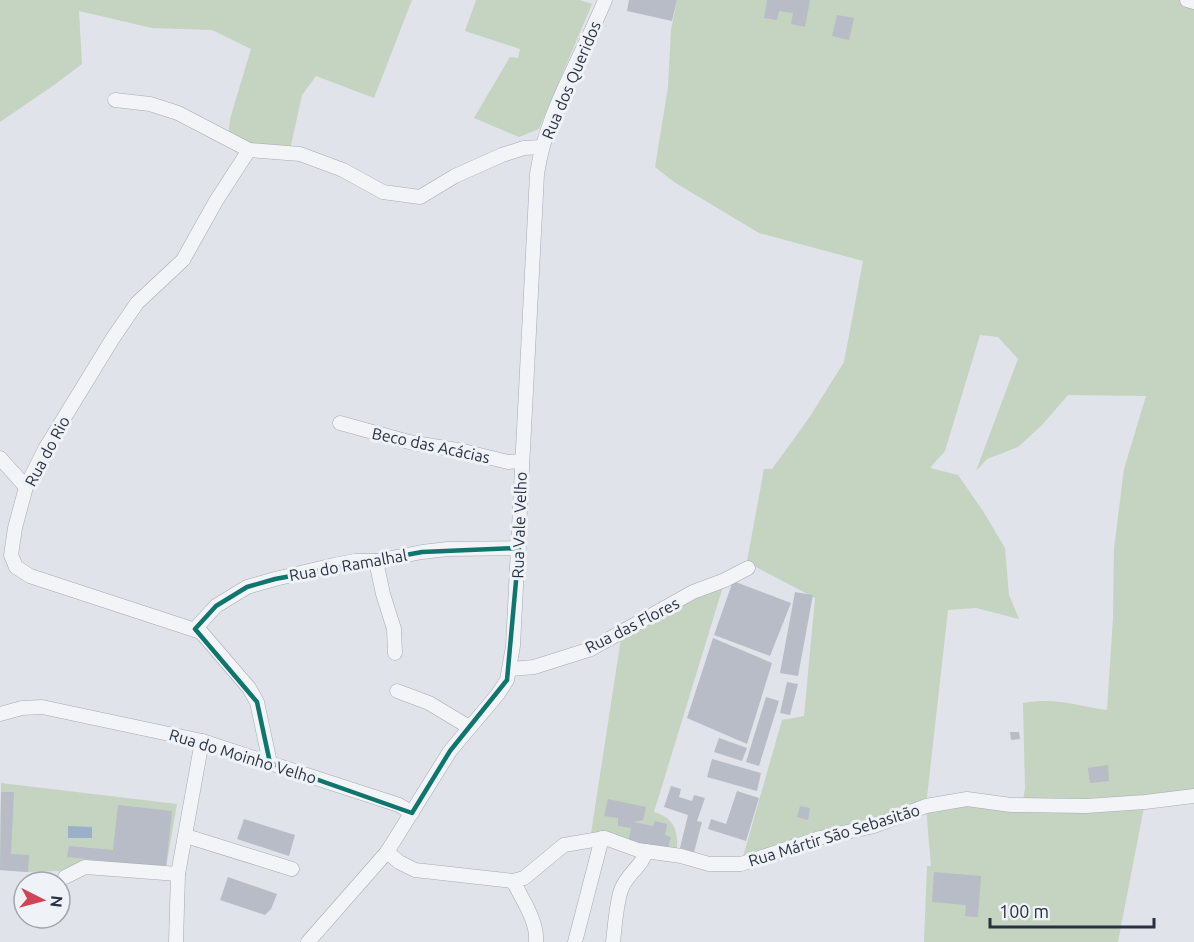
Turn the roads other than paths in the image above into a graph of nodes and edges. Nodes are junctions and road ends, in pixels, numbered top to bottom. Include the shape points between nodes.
1 (606, 0) edge
2 (1186, 0) edge
3 (1194, 2) edge
4 (115, 100) dead end
5 (249, 150) junction
6 (540, 153) junction
7 (340, 423) dead end
8 (0, 458) edge
9 (522, 461) junction
10 (26, 487) junction
11 (519, 548) junction
12 (376, 561) junction
13 (748, 568) dead end
14 (195, 630) junction
15 (395, 653) dead end
16 (511, 669) junction
17 (396, 691) dead end
18 (0, 714) edge
19 (469, 727) junction
20 (202, 741) junction
21 (270, 763) junction
22 (1194, 796) edge
23 (412, 813) junction
24 (186, 836) junction
25 (602, 838) junction
26 (646, 851) junction
27 (387, 852) junction
28 (292, 869) dead end
29 (72, 874) edge
30 (178, 874) junction
31 (513, 881) junction
32 (176, 942) edge
33 (308, 942) edge
34 (536, 942) edge
35 (574, 942) edge
36 (613, 942) edge

1 - 6 street, Rua dos Queridos
2 - 3 street
4 - 5 street via 150,104 178,113
5 - 6 street via 300,154 343,170 383,192 420,197 502,154 517,150
5 - 10 street, Rua do Rio via 183,260 137,303 113,338
6 - 9 street, Rua Vale Velho via 534,199
7 - 9 street, Beco das Acácias via 409,442 508,462
8 - 10 street
9 - 11 street, Rua Vale Velho
10 - 14 street, Rua do Rio via 11,555 16,567 30,576
11 - 12 street, Rua do Ramalhal via 448,549
11 - 16 street, Rua Vale Velho
12 - 14 street, Rua do Ramalhal via 333,565 247,587 216,606
12 - 15 street via 394,629
13 - 16 street, Rua das Flores via 693,592 591,649 534,667
14 - 21 street, Rua do Rio via 201,632 257,702
16 - 19 street, Rua Vale Velho via 498,694
17 - 19 street via 429,703
18 - 20 street, Rua do Moinho Velho via 42,707
19 - 23 street, Rua Vale Velho
20 - 21 street, Rua do Moinho Velho
20 - 24 street
21 - 23 street, Rua do Moinho Velho via 399,805
22 - 26 street, Rua Mártir São Sebasitão via 1086,806 1011,805 967,799 926,806 874,826 820,838 741,864 709,864
23 - 27 street, Rua Vale Velho
24 - 28 street
24 - 30 street
25 - 26 street, Rua Mártir São Sebasitão
25 - 31 street, Rua Mártir São Sebasitão via 564,845 524,878
25 - 35 street
26 - 36 street via 645,859 630,872 621,890
27 - 31 street via 415,870
27 - 33 street, Rua Vale Velho
29 - 30 street via 85,867
30 - 32 street
31 - 34 street via 537,936

